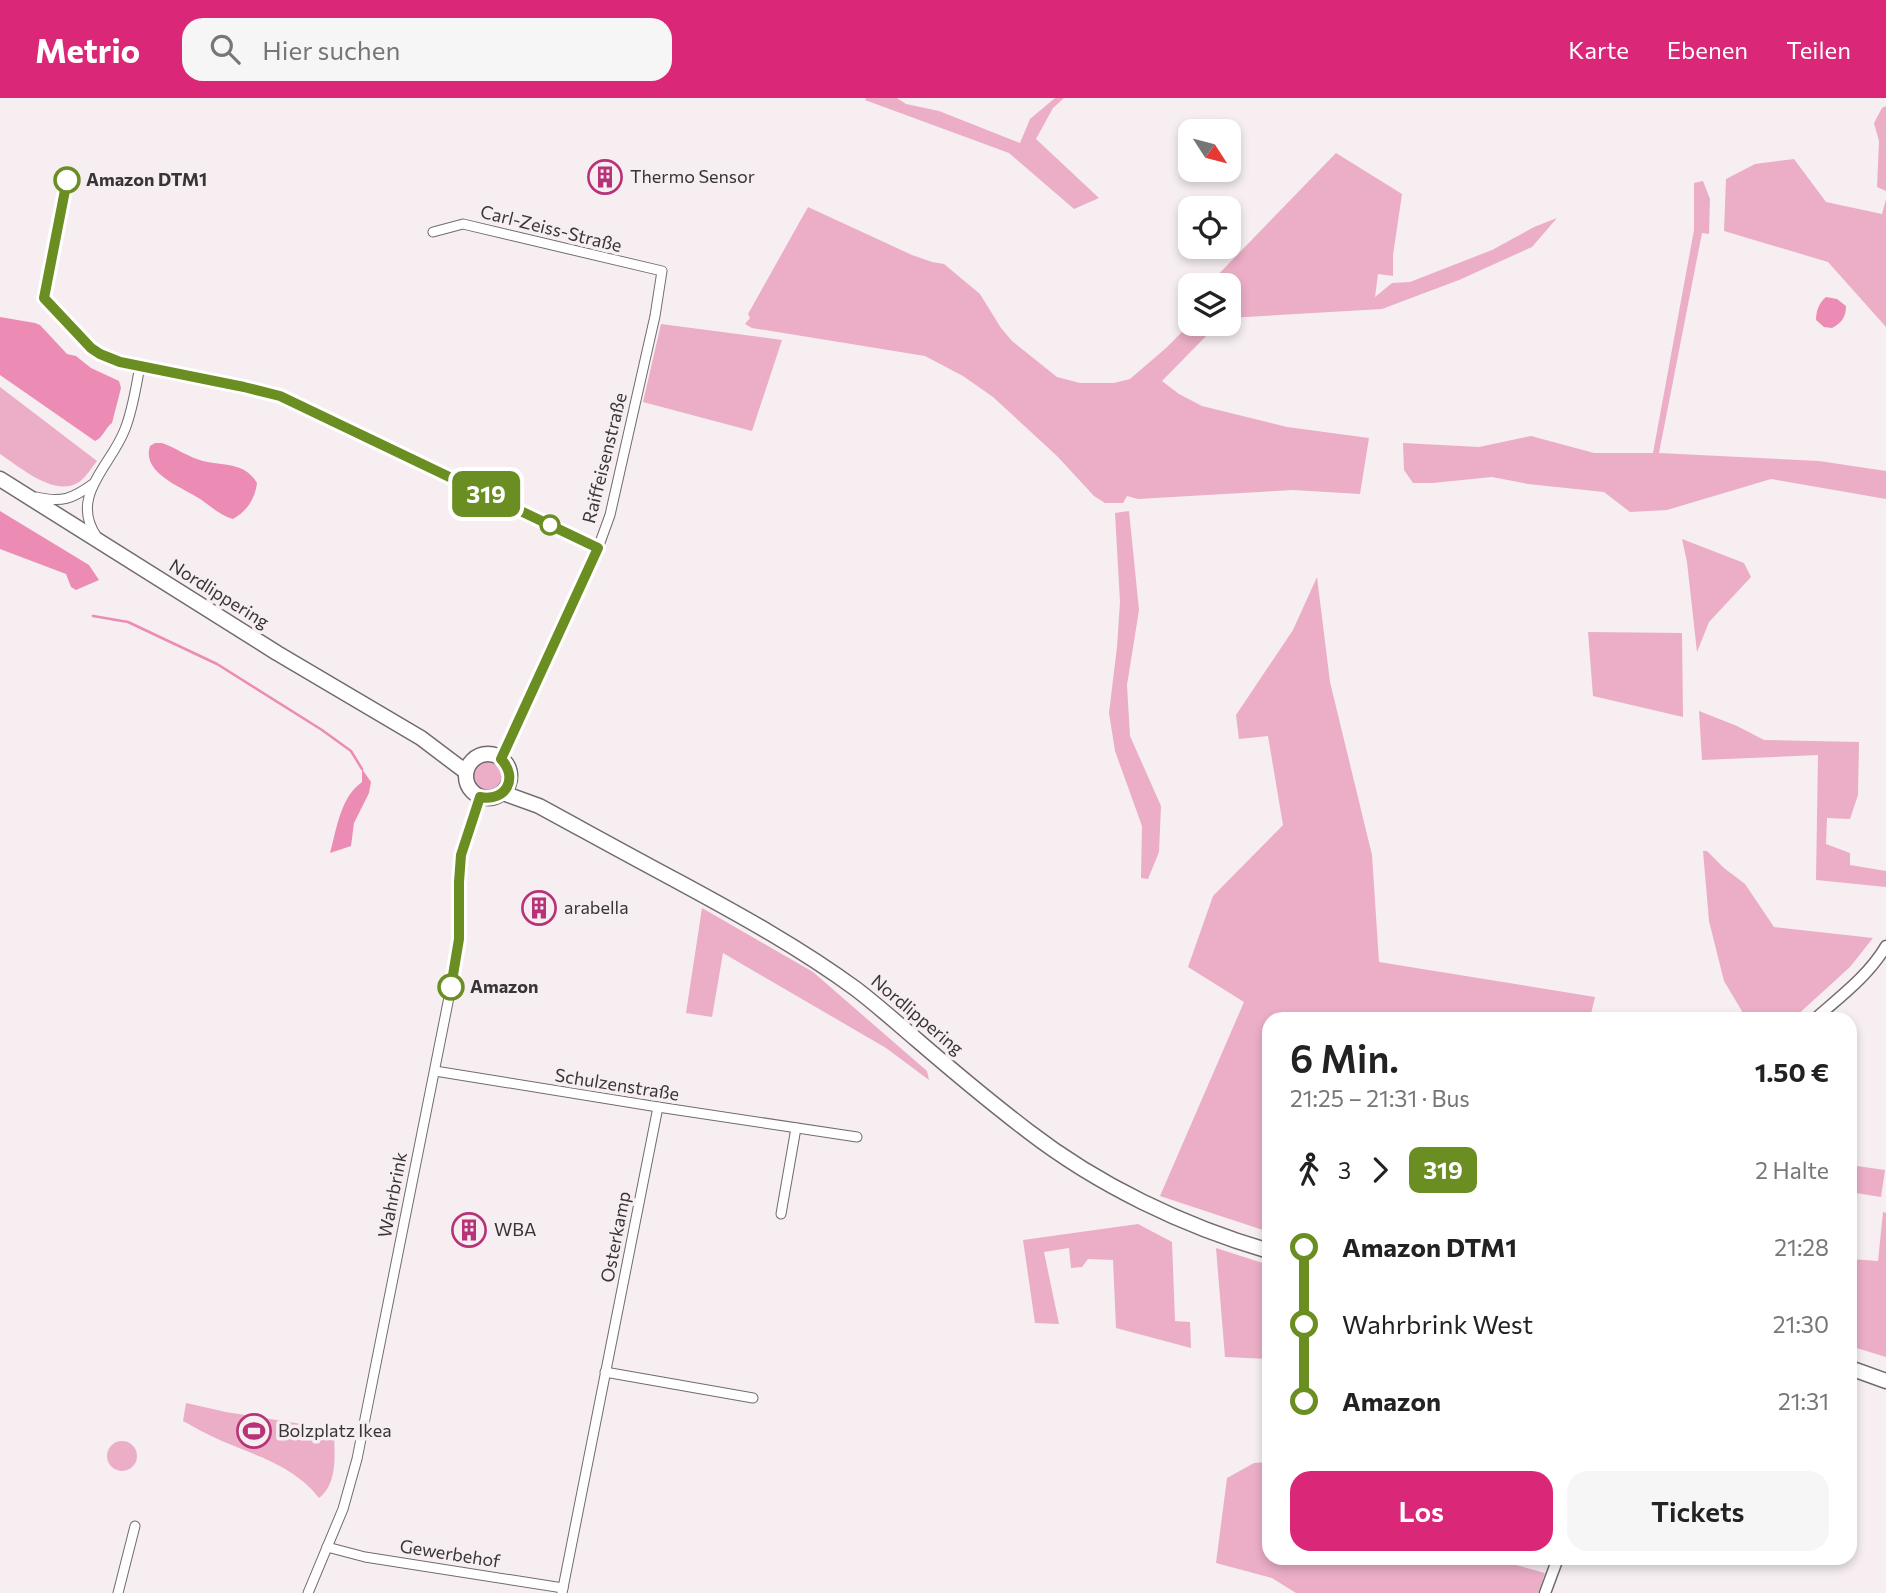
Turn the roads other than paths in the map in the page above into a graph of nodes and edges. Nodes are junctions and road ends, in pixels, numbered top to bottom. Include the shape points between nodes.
1 (433, 232) dead end
2 (662, 271) joint
3 (0, 479) edge
4 (93, 484) junction
5 (20, 492) junction
6 (105, 546) junction
7 (598, 548) junction
8 (501, 759) junction
9 (470, 766) junction
10 (506, 786) junction
11 (480, 797) junction
12 (1886, 946) edge
13 (1823, 1012) edge
14 (435, 1072) junction
15 (657, 1107) junction
16 (796, 1128) junction
17 (857, 1137) dead end
18 (781, 1214) dead end
19 (1262, 1249) edge
20 (1857, 1371) edge
21 (605, 1373) junction
22 (1886, 1381) edge
23 (753, 1398) dead end
24 (135, 1526) dead end
25 (327, 1547) junction
26 (1555, 1565) edge
27 (562, 1591) edge
28 (118, 1593) edge
29 (308, 1593) edge
30 (1545, 1593) edge

1 - 2 street, Carl-Zeiss-Straße via 463,224
2 - 7 street, Raiffeisenstraße via 610,514
3 - 5 main road, Nordlippering
4 - 5 street via 76,497 62,500
4 - 6 street via 88,520
4 - 7 street via 126,428 140,366 280,396
5 - 6 main road, Nordlippering
6 - 9 main road, Nordlippering
7 - 8 street, Raiffeisenstraße
8 - 9 main road via 482,755
8 - 10 main road via 507,765
9 - 11 main road via 466,779
10 - 11 main road via 490,798
10 - 19 main road, Nordlippering via 802,951 857,989 978,1092 1072,1161 1154,1207
11 - 14 street, Wahrbrink via 461,855 459,939
12 - 13 street via 1862,977
14 - 15 street, Schulzenstraße
14 - 25 street, Wahrbrink via 356,1459
15 - 16 street, Schulzenstraße
15 - 21 street, Osterkamp
16 - 17 street, Schulzenstraße
16 - 18 street
20 - 22 main road
21 - 23 street
21 - 27 street, Osterkamp
24 - 28 street
25 - 27 street, Gewerbehof
25 - 29 street, Wahrbrink
26 - 30 street

